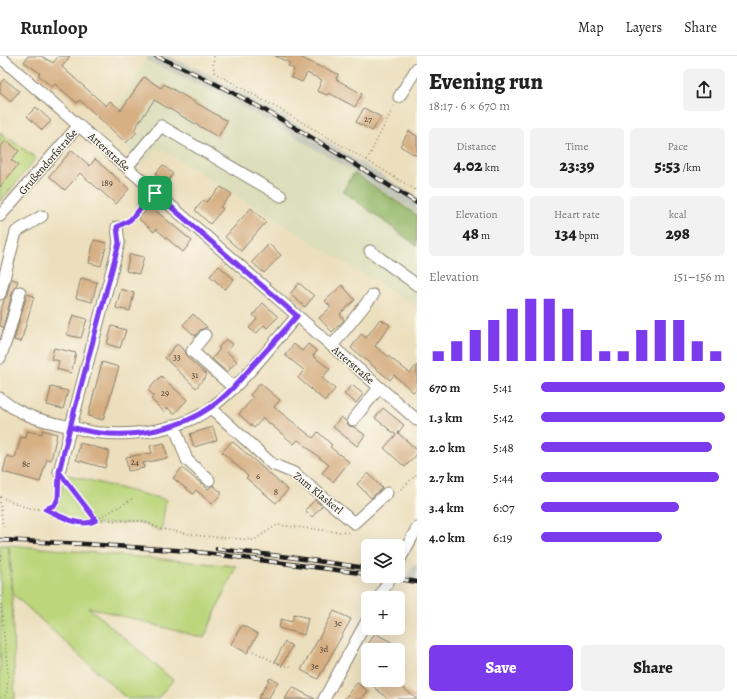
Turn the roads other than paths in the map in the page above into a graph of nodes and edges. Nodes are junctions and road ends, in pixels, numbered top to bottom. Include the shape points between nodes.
1 (0, 57) edge
2 (417, 68) edge
3 (399, 97) road end
4 (79, 126) junction
5 (126, 167) junction
6 (281, 196) dead end
7 (0, 216) edge
8 (42, 216) dead end
9 (117, 227) road end
10 (370, 251) dead end
11 (417, 285) edge
12 (20, 292) dead end
13 (0, 294) edge
14 (373, 295) dead end
15 (297, 316) junction
16 (4, 334) edge
17 (205, 335) dead end
18 (332, 346) junction
19 (0, 358) edge
20 (234, 388) junction
21 (379, 388) junction
22 (0, 398) edge
23 (211, 408) junction
24 (353, 420) dead end
25 (417, 420) edge
26 (174, 425) junction
27 (70, 427) junction
28 (59, 472) road end
29 (209, 480) dead end
30 (387, 493) dead end
31 (417, 528) edge
32 (405, 550) edge
33 (361, 632) edge
34 (324, 699) edge

1 - 4 street, Atterstraße
2 - 3 street
4 - 5 street, Atterstraße
4 - 7 street, Grußendorfstraße
5 - 6 street via 161,126
5 - 15 street, Atterstraße
8 - 13 street via 16,232
9 - 27 street via 119,243
10 - 11 street
12 - 16 street
14 - 18 street
15 - 18 street, Atterstraße
15 - 20 street
16 - 19 street
17 - 20 street via 192,351
18 - 21 street, Atterstraße
20 - 23 street
21 - 24 street
21 - 25 street, Atterstraße
22 - 27 street via 25,414
23 - 26 street
23 - 30 street, Zum Klaskerl via 272,464 294,472 354,523
26 - 27 street via 131,434 101,433
26 - 29 street via 187,460
27 - 28 street
31 - 32 street
33 - 34 street

